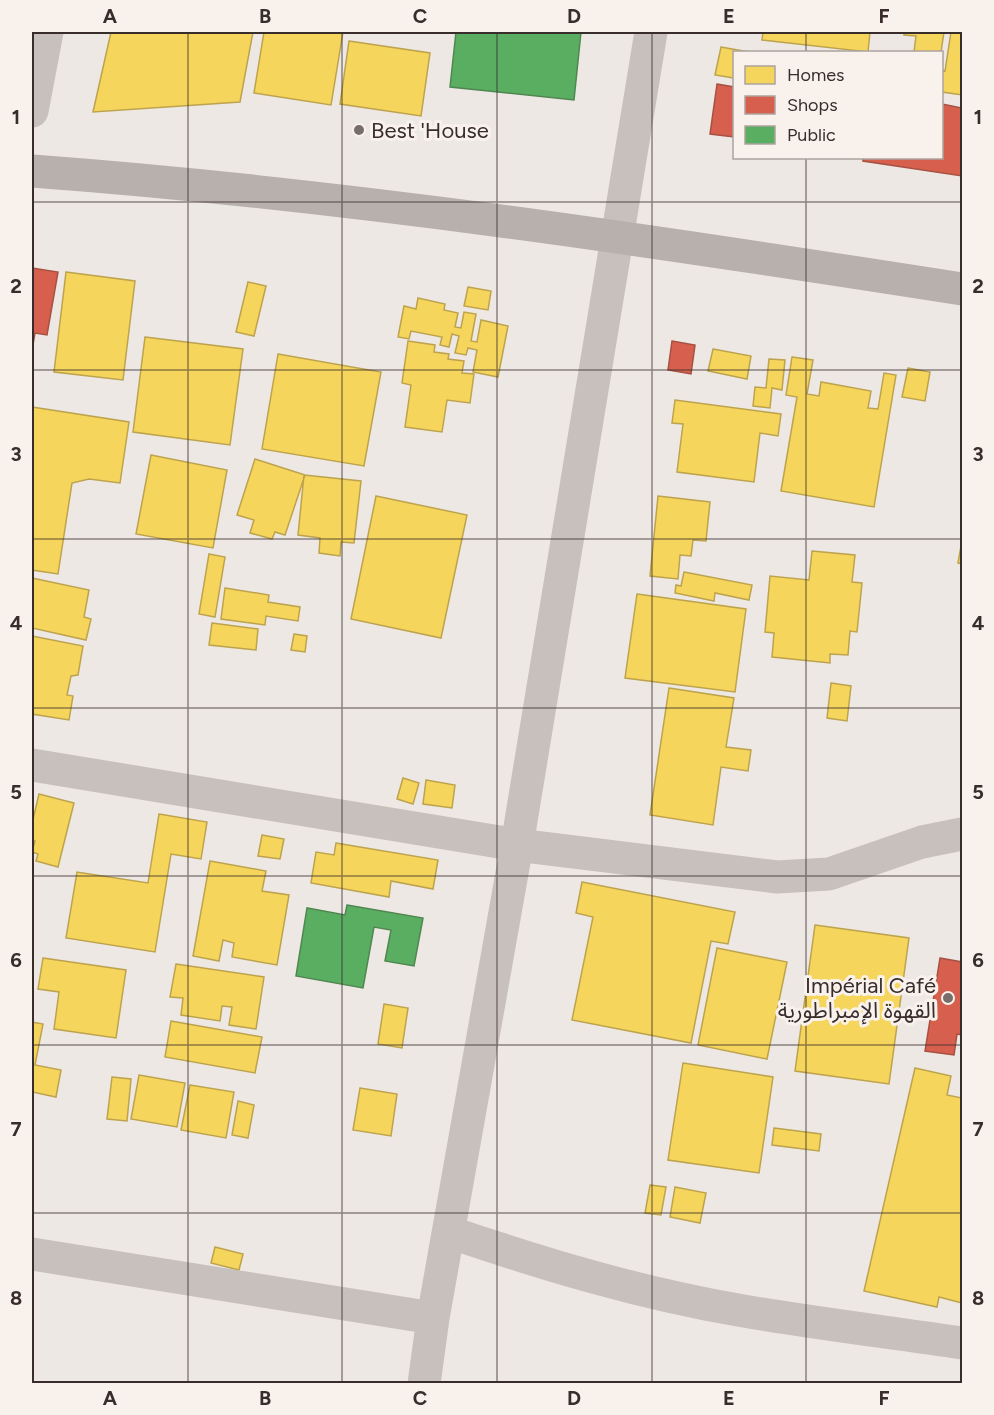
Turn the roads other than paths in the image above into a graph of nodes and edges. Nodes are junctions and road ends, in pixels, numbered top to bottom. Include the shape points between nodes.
1 (47, 32) edge
2 (651, 32) edge
3 (32, 111) edge
4 (32, 171) edge
5 (617, 236) junction
6 (963, 289) edge
7 (32, 765) edge
8 (963, 834) edge
9 (517, 845) junction
10 (449, 1232) junction
11 (32, 1254) edge
12 (433, 1318) junction
13 (963, 1343) edge
14 (424, 1383) edge

1 - 3 street
2 - 5 street
4 - 5 main road via 171,183
5 - 6 main road
5 - 9 street
7 - 9 street
8 - 9 street via 922,842 829,873 777,878
9 - 10 street
10 - 12 street
10 - 13 street via 604,1281 660,1294 737,1310
11 - 12 street
12 - 14 street

